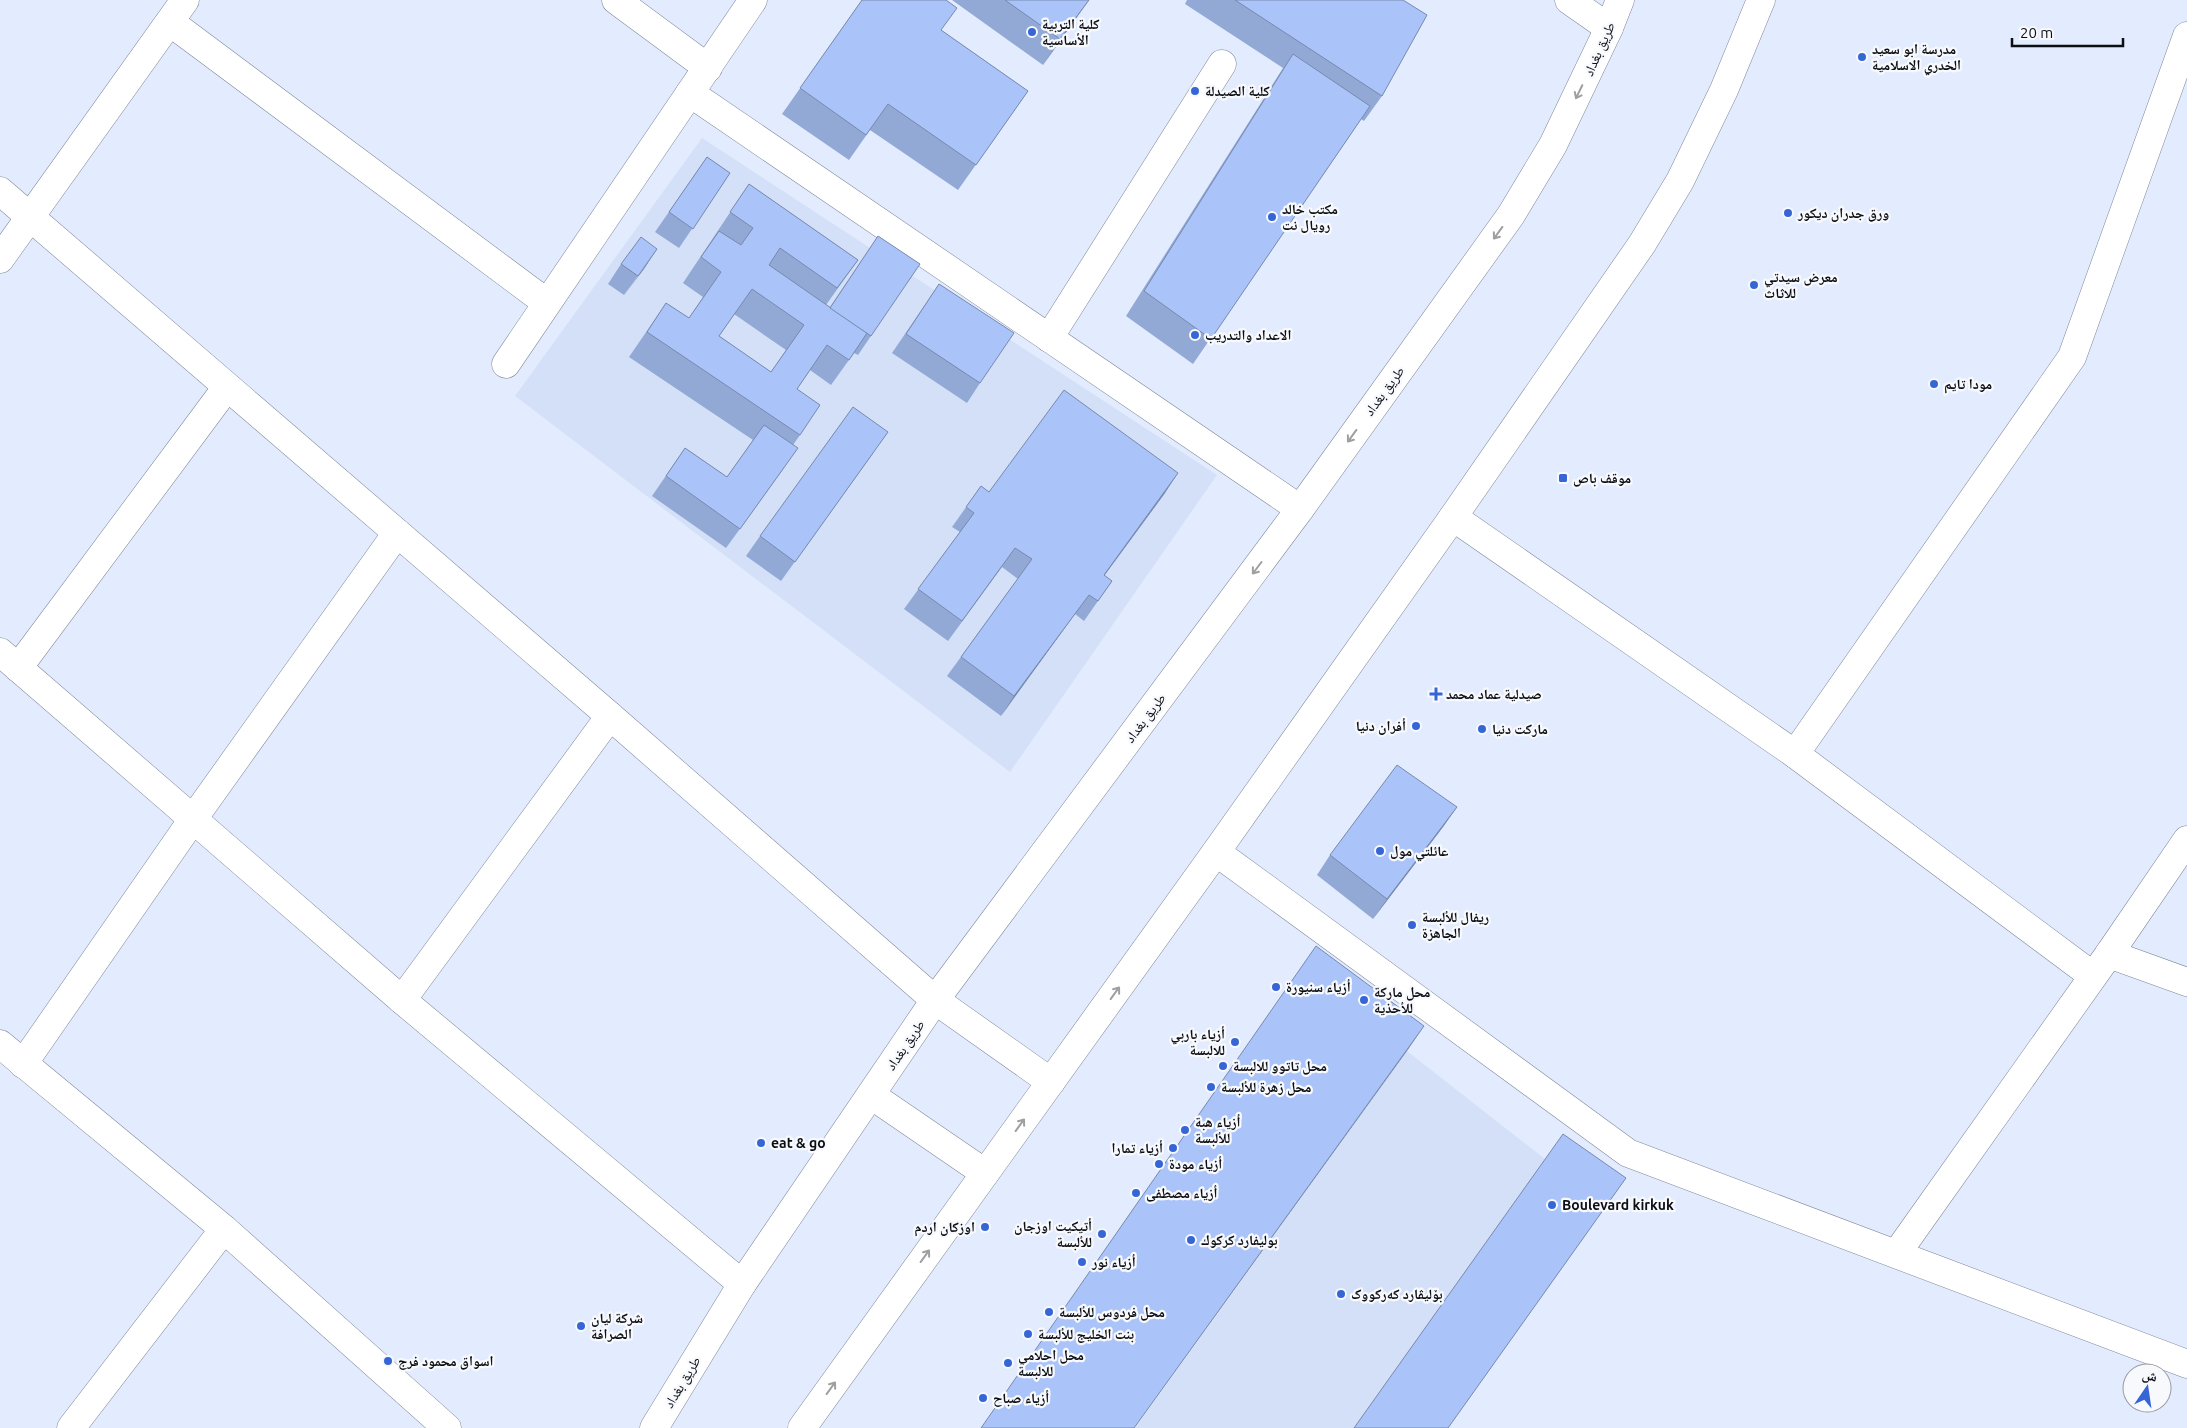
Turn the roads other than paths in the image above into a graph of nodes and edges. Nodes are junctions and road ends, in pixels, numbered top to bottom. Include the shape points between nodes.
1 (185, 0) edge
2 (616, 0) edge
3 (753, 0) edge
4 (1569, 0) edge
5 (1620, 0) edge
6 (1761, 0) edge
7 (170, 22) junction
8 (1609, 28) junction
9 (2187, 36) edge
10 (1222, 64) dead end
11 (708, 68) junction
12 (690, 93) junction
13 (0, 191) edge
14 (30, 216) junction
15 (0, 259) edge
16 (548, 304) junction
17 (1049, 338) junction
18 (506, 364) dead end
19 (227, 387) junction
20 (1300, 510) junction
21 (1453, 517) junction
22 (398, 533) junction
23 (9, 660) edge
24 (610, 716) junction
25 (1795, 754) junction
26 (193, 819) junction
27 (2187, 840) edge
28 (1216, 852) junction
29 (2109, 954) junction
30 (2093, 976) junction
31 (2187, 982) edge
32 (402, 1000) junction
33 (935, 1000) junction
34 (0, 1044) edge
35 (23, 1064) junction
36 (1051, 1082) junction
37 (871, 1095) junction
38 (985, 1173) junction
39 (224, 1229) junction
40 (1897, 1254) junction
41 (742, 1284) junction
42 (2187, 1364) edge
43 (71, 1428) edge
44 (447, 1428) edge
45 (654, 1428) edge
46 (802, 1428) edge

1 - 7 street
2 - 11 street
3 - 11 street
4 - 8 street
5 - 8 street, طريق بغداد
6 - 21 street via 1724,90 1680,181 1642,244
7 - 14 street
7 - 16 street
8 -> 20 street, طريق بغداد via 1553,145 1511,215
9 - 25 street via 2072,358
10 - 17 street
11 - 12 street
12 - 16 street
12 - 17 street
13 - 14 street
14 - 15 street
14 - 19 street
16 - 18 street
17 - 20 street
19 - 22 street
19 - 23 street
20 -> 33 street, طريق بغداد
21 - 25 street
21 - 28 street
22 - 24 street
22 - 26 street
23 - 26 street
24 - 32 street
24 - 33 street
25 - 30 street
26 - 32 street
26 - 35 street
27 - 29 street
36 -> 28 street
28 - 40 street via 1628,1153
29 - 30 street
29 - 31 street
30 - 40 street
32 - 41 street
33 - 36 street
33 - 37 street, طريق بغداد
34 - 35 street
35 - 39 street
38 -> 36 street
37 - 38 street
37 - 41 street, طريق بغداد
46 -> 38 street
39 - 43 street
39 - 44 street
40 - 42 street
41 - 45 street, طريق بغداد

